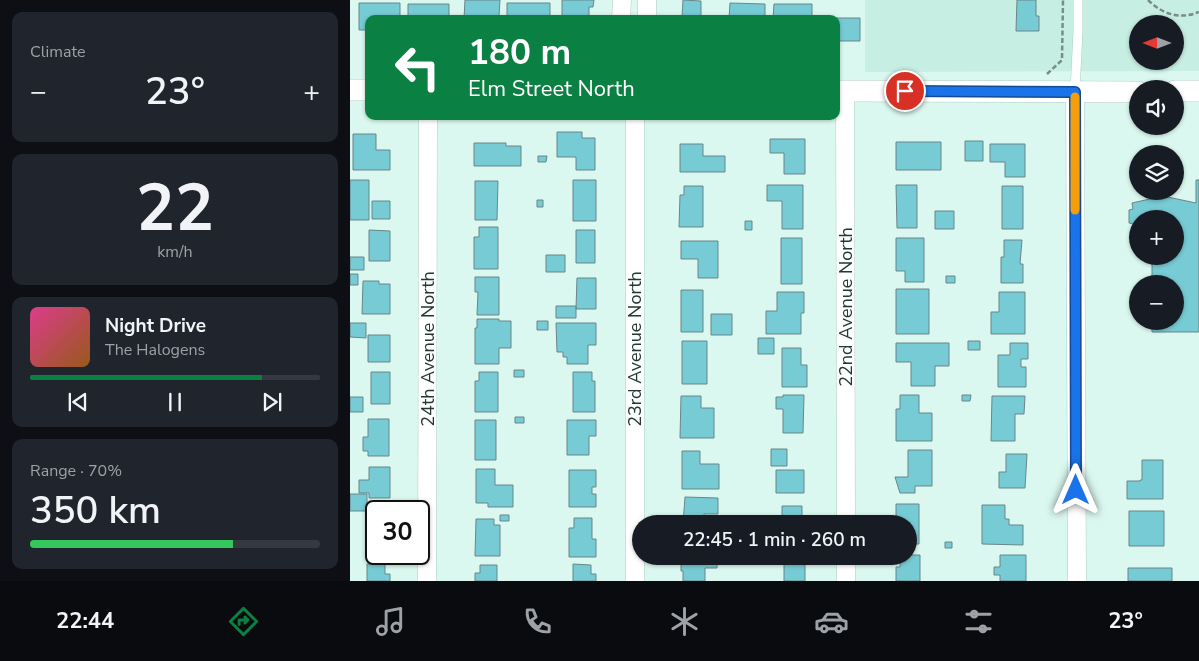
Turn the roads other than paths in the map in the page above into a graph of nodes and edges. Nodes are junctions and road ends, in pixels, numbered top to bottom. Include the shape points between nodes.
1 (622, 0) edge
2 (647, 0) edge
3 (1078, 0) edge
4 (622, 15) edge
5 (647, 15) edge
6 (350, 90) edge
7 (365, 90) edge
8 (841, 91) edge
9 (1199, 91) edge
10 (1075, 92) junction
11 (1129, 92) edge
12 (1184, 92) edge
13 (428, 120) edge
14 (635, 120) edge
15 (846, 515) edge
16 (846, 565) edge
17 (427, 581) edge
18 (635, 581) edge
19 (846, 581) edge
20 (1076, 581) edge

1 - 4 street
2 - 5 street
3 - 10 lane
6 - 7 street
8 - 10 street
8 - 15 street, 22nd Avenue North
9 - 12 street
10 - 11 street
10 - 20 street
13 - 17 street, 24th Avenue North
14 - 18 street, 23rd Avenue North
16 - 19 street

